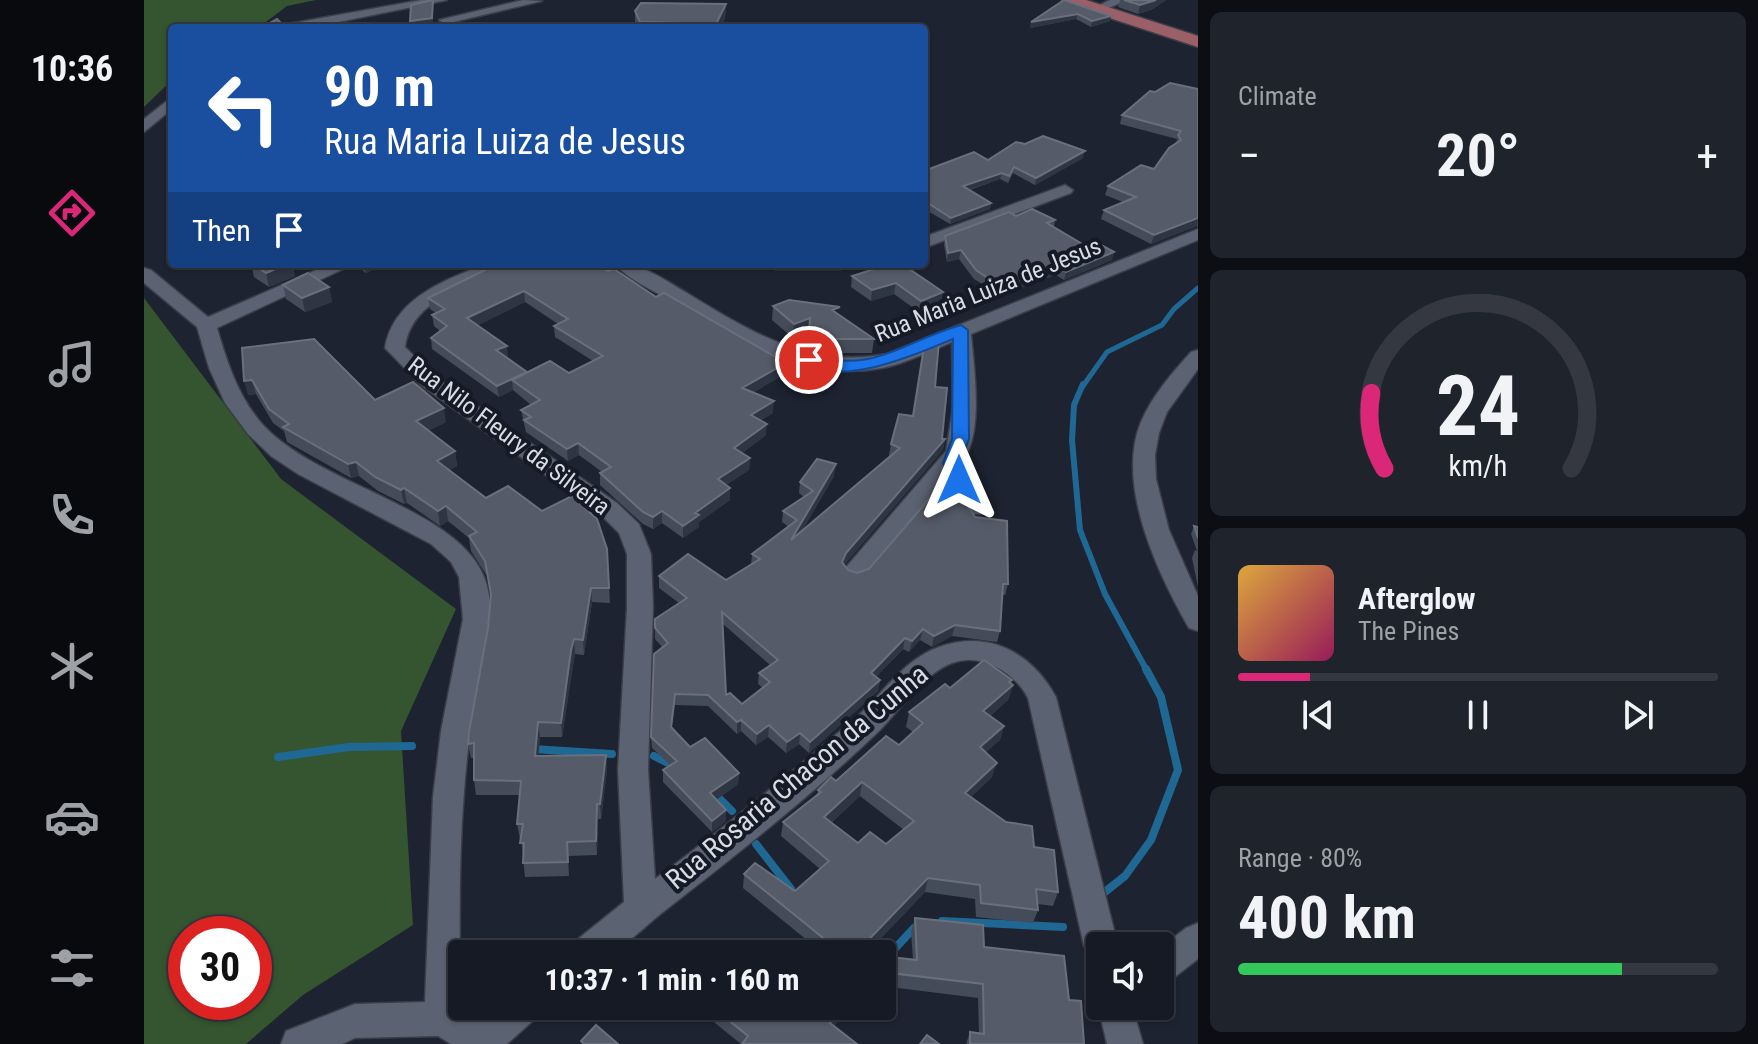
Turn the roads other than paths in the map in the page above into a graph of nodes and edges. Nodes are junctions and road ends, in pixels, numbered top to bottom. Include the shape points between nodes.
1 (441, 0) edge
2 (533, 0) edge
3 (548, 0) edge
4 (1070, 0) edge
5 (1121, 0) edge
6 (1097, 9) junction
7 (445, 20) dead end
8 (310, 24) edge
9 (1198, 42) edge
10 (168, 105) edge
11 (144, 127) edge
12 (1065, 190) dead end
13 (1198, 234) edge
14 (928, 241) edge
15 (336, 268) edge
16 (492, 268) edge
17 (631, 268) edge
18 (144, 274) edge
19 (206, 325) junction
20 (961, 330) junction
21 (1198, 356) edge
22 (951, 463) junction
23 (974, 508) dead end
24 (856, 572) edge
25 (1198, 621) edge
26 (641, 907) junction
27 (1098, 932) edge
28 (1198, 939) edge
29 (602, 940) edge
30 (1174, 957) edge
31 (442, 1019) junction
32 (508, 1020) edge
33 (1119, 1020) edge
34 (483, 1043) edge
35 (299, 1044) edge
36 (1125, 1044) edge

1 - 8 street
2 - 3 street
2 - 7 street
4 - 6 main road
5 - 6 street
6 - 9 main road
10 - 11 street
12 - 14 street
13 - 20 street, Rua Maria Luiza de Jesus
15 - 19 street
16 - 26 street, Rua Nilo Fleury da Silveira via 424,300 405,316 394,335 395,348 428,381 609,509 630,530 639,554 633,770
17 - 20 street, Rua Maria Luiza de Jesus via 763,342 825,364 864,366 893,359
18 - 19 street
19 - 31 street via 227,389 273,447 303,470 444,540 465,564 476,592 477,618 451,765
20 - 22 street via 961,439
21 - 25 street via 1153,418 1145,451 1152,512
22 - 23 street
22 - 24 street
26 - 27 street, Rua Rosaria Chacon da Cunha via 733,839 922,671 943,656 974,651 1007,661 1029,676 1042,697
26 - 29 street, Rua Rosaria Chacon da Cunha
28 - 30 street
31 - 34 street
31 - 35 street via 355,1021
32 - 34 street
33 - 36 street

